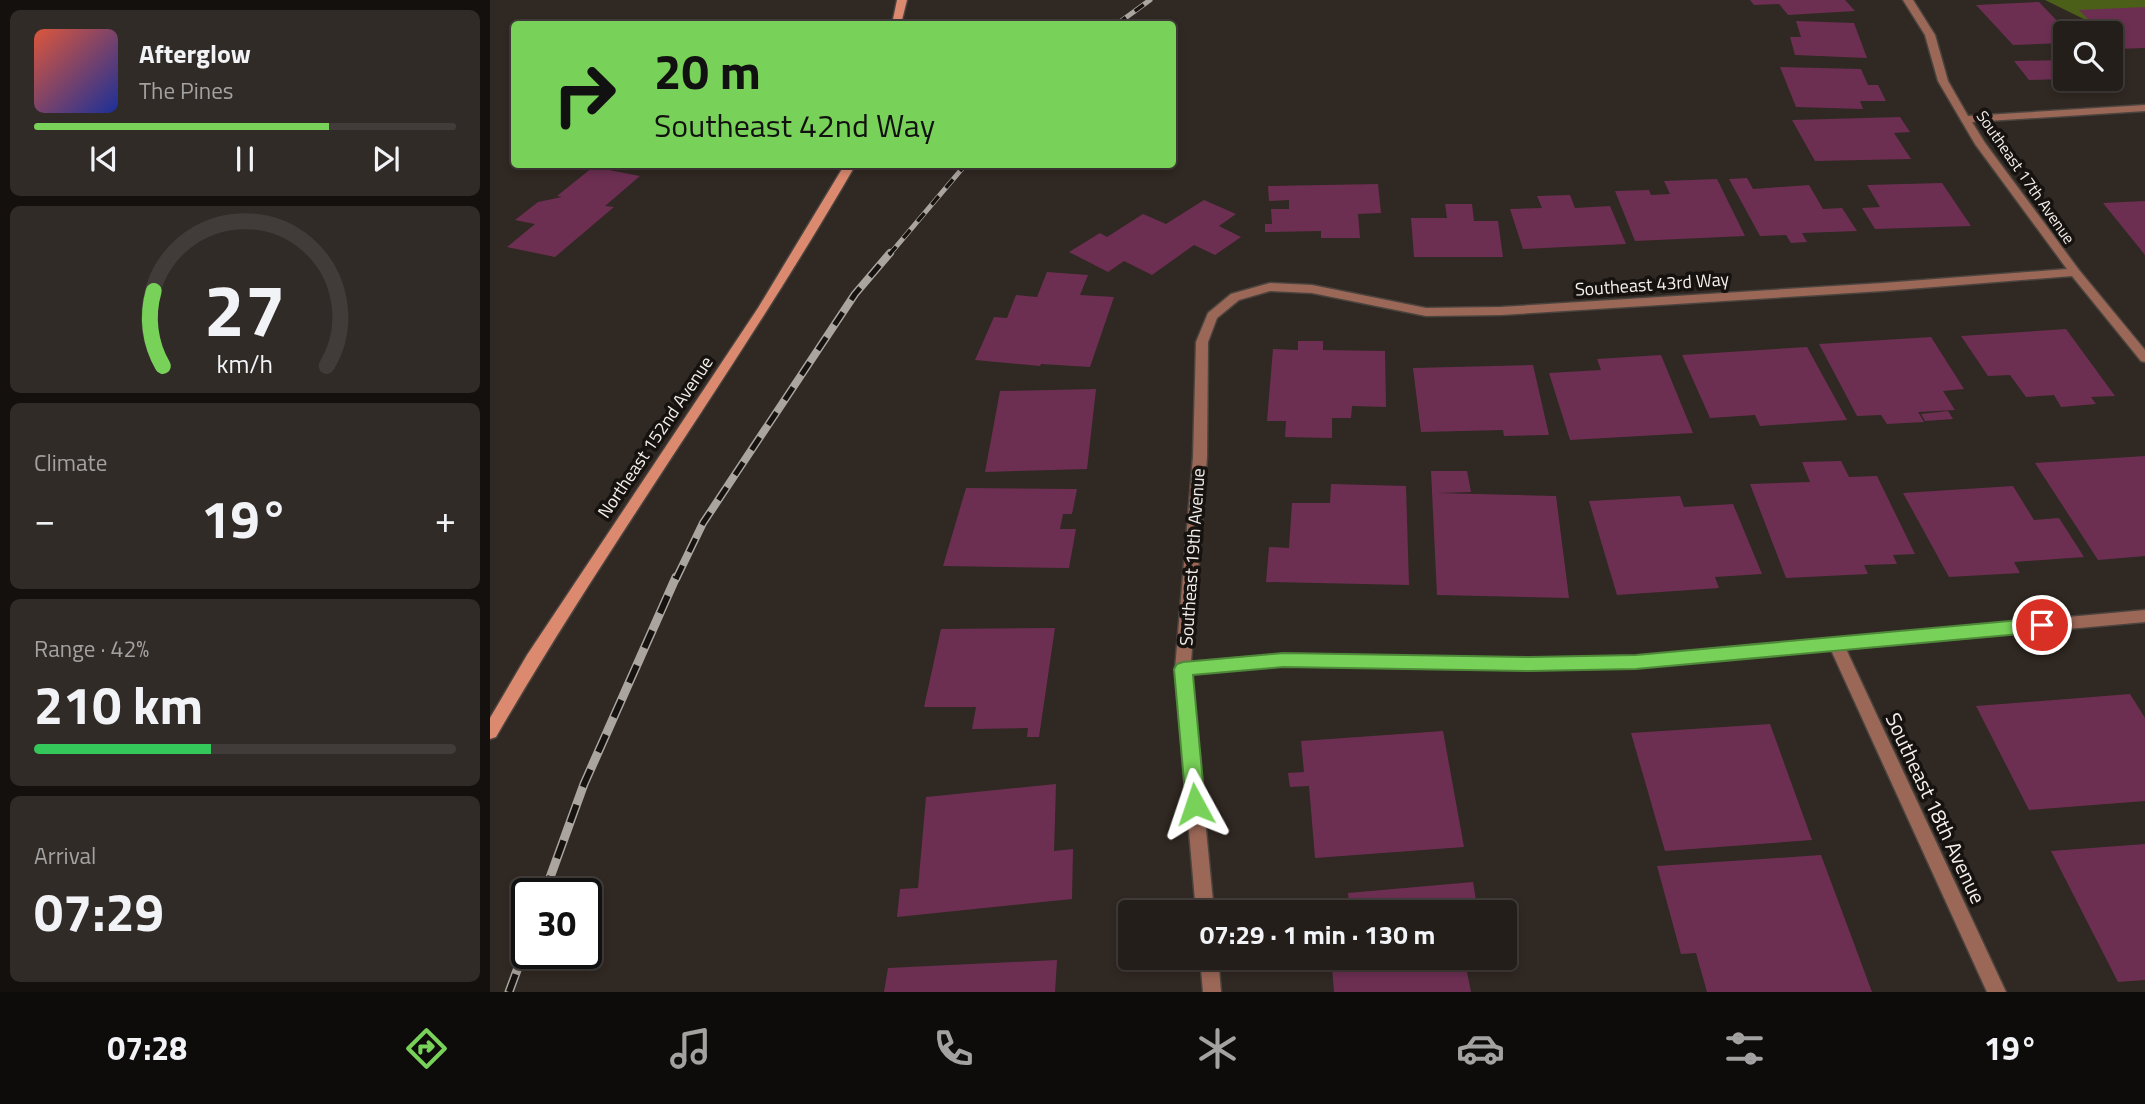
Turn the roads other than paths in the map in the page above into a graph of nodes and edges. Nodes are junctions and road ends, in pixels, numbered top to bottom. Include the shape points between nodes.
1 (902, 0) edge
2 (1908, 0) edge
3 (897, 21) edge
4 (2145, 108) edge
5 (1965, 119) junction
6 (849, 168) edge
7 (2075, 272) junction
8 (1235, 297) joint
9 (2145, 358) edge
10 (2145, 615) edge
11 (1835, 643) junction
12 (1183, 669) junction
13 (490, 732) edge
14 (1204, 900) edge
15 (1210, 970) edge
16 (1212, 992) edge
17 (1997, 992) edge

1 - 3 street
2 - 5 street, Southeast 17th Avenue via 1930,36 1943,81
4 - 5 street
5 - 7 street, Southeast 17th Avenue
6 - 13 street, Northeast 152nd Avenue via 783,278 538,647
7 - 8 street, Southeast 43rd Way via 1502,311 1426,312 1312,289 1270,287
7 - 9 street, Southeast 17th Avenue
8 - 12 street, Southeast 19th Avenue via 1212,316 1202,342 1199,457
10 - 11 street
11 - 12 street via 1636,662 1283,660
11 - 17 street, Southeast 18th Avenue
12 - 14 street, Southeast 19th Avenue
15 - 16 street

